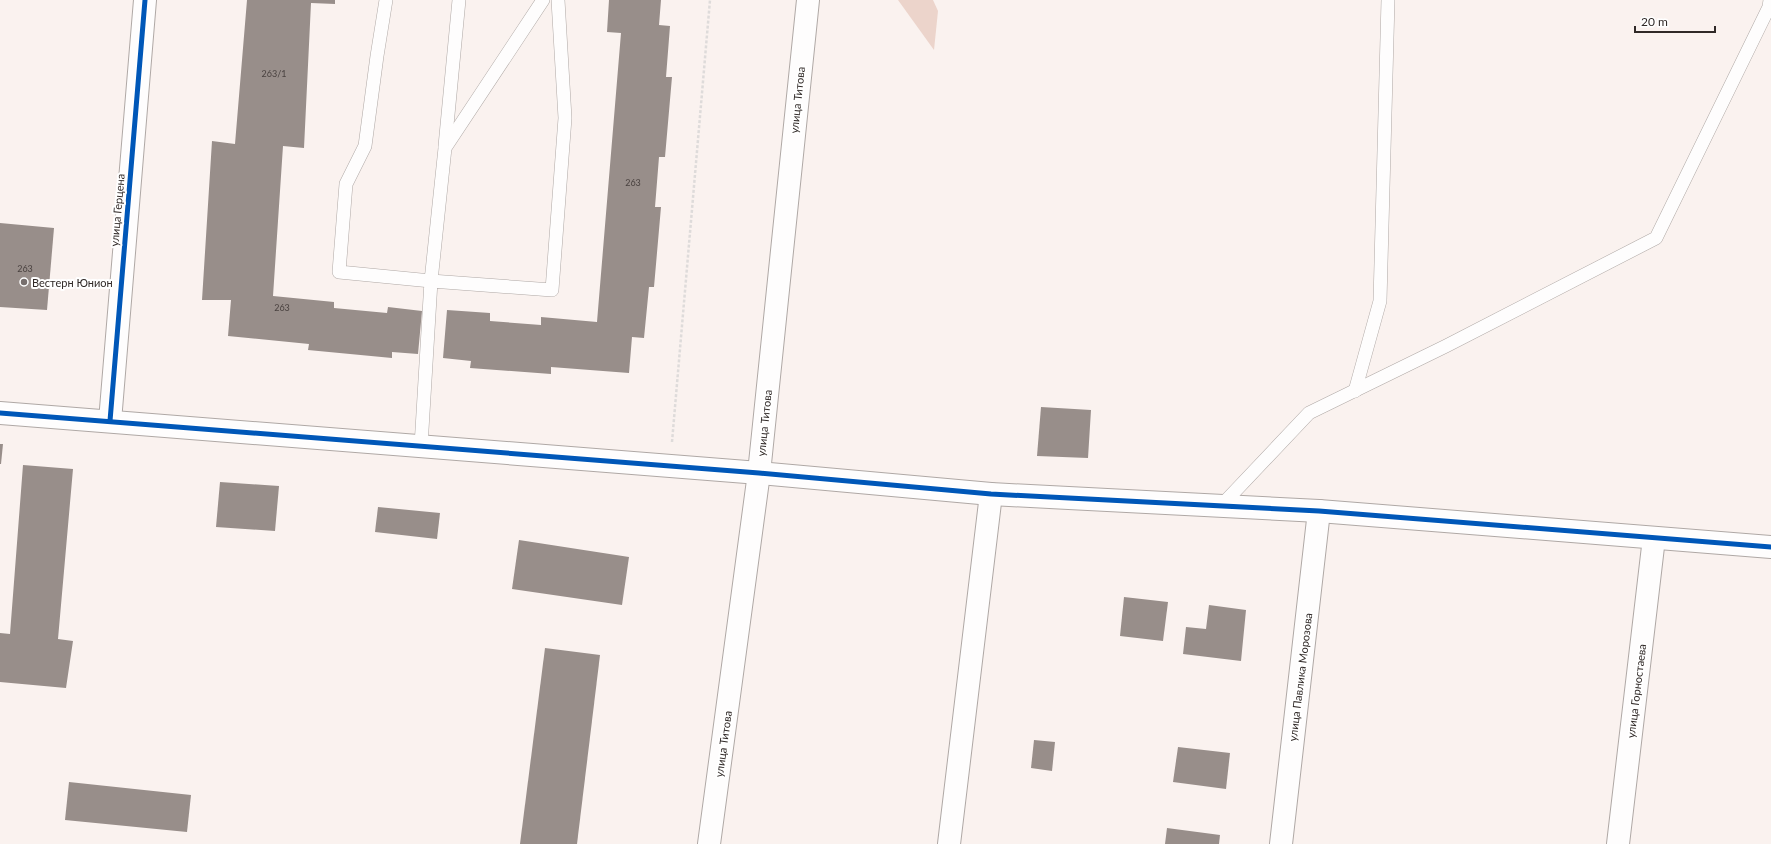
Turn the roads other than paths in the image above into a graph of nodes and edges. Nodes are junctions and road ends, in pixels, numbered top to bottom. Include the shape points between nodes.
1 (145, 0) edge
2 (386, 0) edge
3 (459, 0) edge
4 (543, 0) edge
5 (558, 0) edge
6 (808, 0) edge
7 (1388, 0) edge
8 (1770, 0) edge
9 (445, 148) junction
10 (431, 281) junction
11 (1355, 390) junction
12 (0, 413) edge
13 (110, 421) junction
14 (421, 446) junction
15 (759, 473) junction
16 (991, 494) junction
17 (1221, 506) junction
18 (1319, 511) junction
19 (1654, 538) junction
20 (1771, 547) edge
21 (709, 844) edge
22 (949, 844) edge
23 (1281, 844) edge
24 (1618, 844) edge

1 - 13 street, улица Герцена
2 - 10 lane via 365,146 346,184 339,272
3 - 9 lane
4 - 9 lane
5 - 10 lane via 564,118 552,290
6 - 15 street, улица Титова
7 - 11 lane via 1380,301
8 - 11 lane via 1769,7 1656,238
9 - 10 lane
10 - 14 lane
11 - 17 lane via 1309,413
12 - 13 street
13 - 14 street
14 - 15 street
15 - 16 street
15 - 21 street, улица Титова
16 - 17 street
16 - 22 street
17 - 18 street
18 - 19 street
18 - 23 street, улица Павлика Морозова
19 - 20 street
19 - 24 street, улица Горностаева

